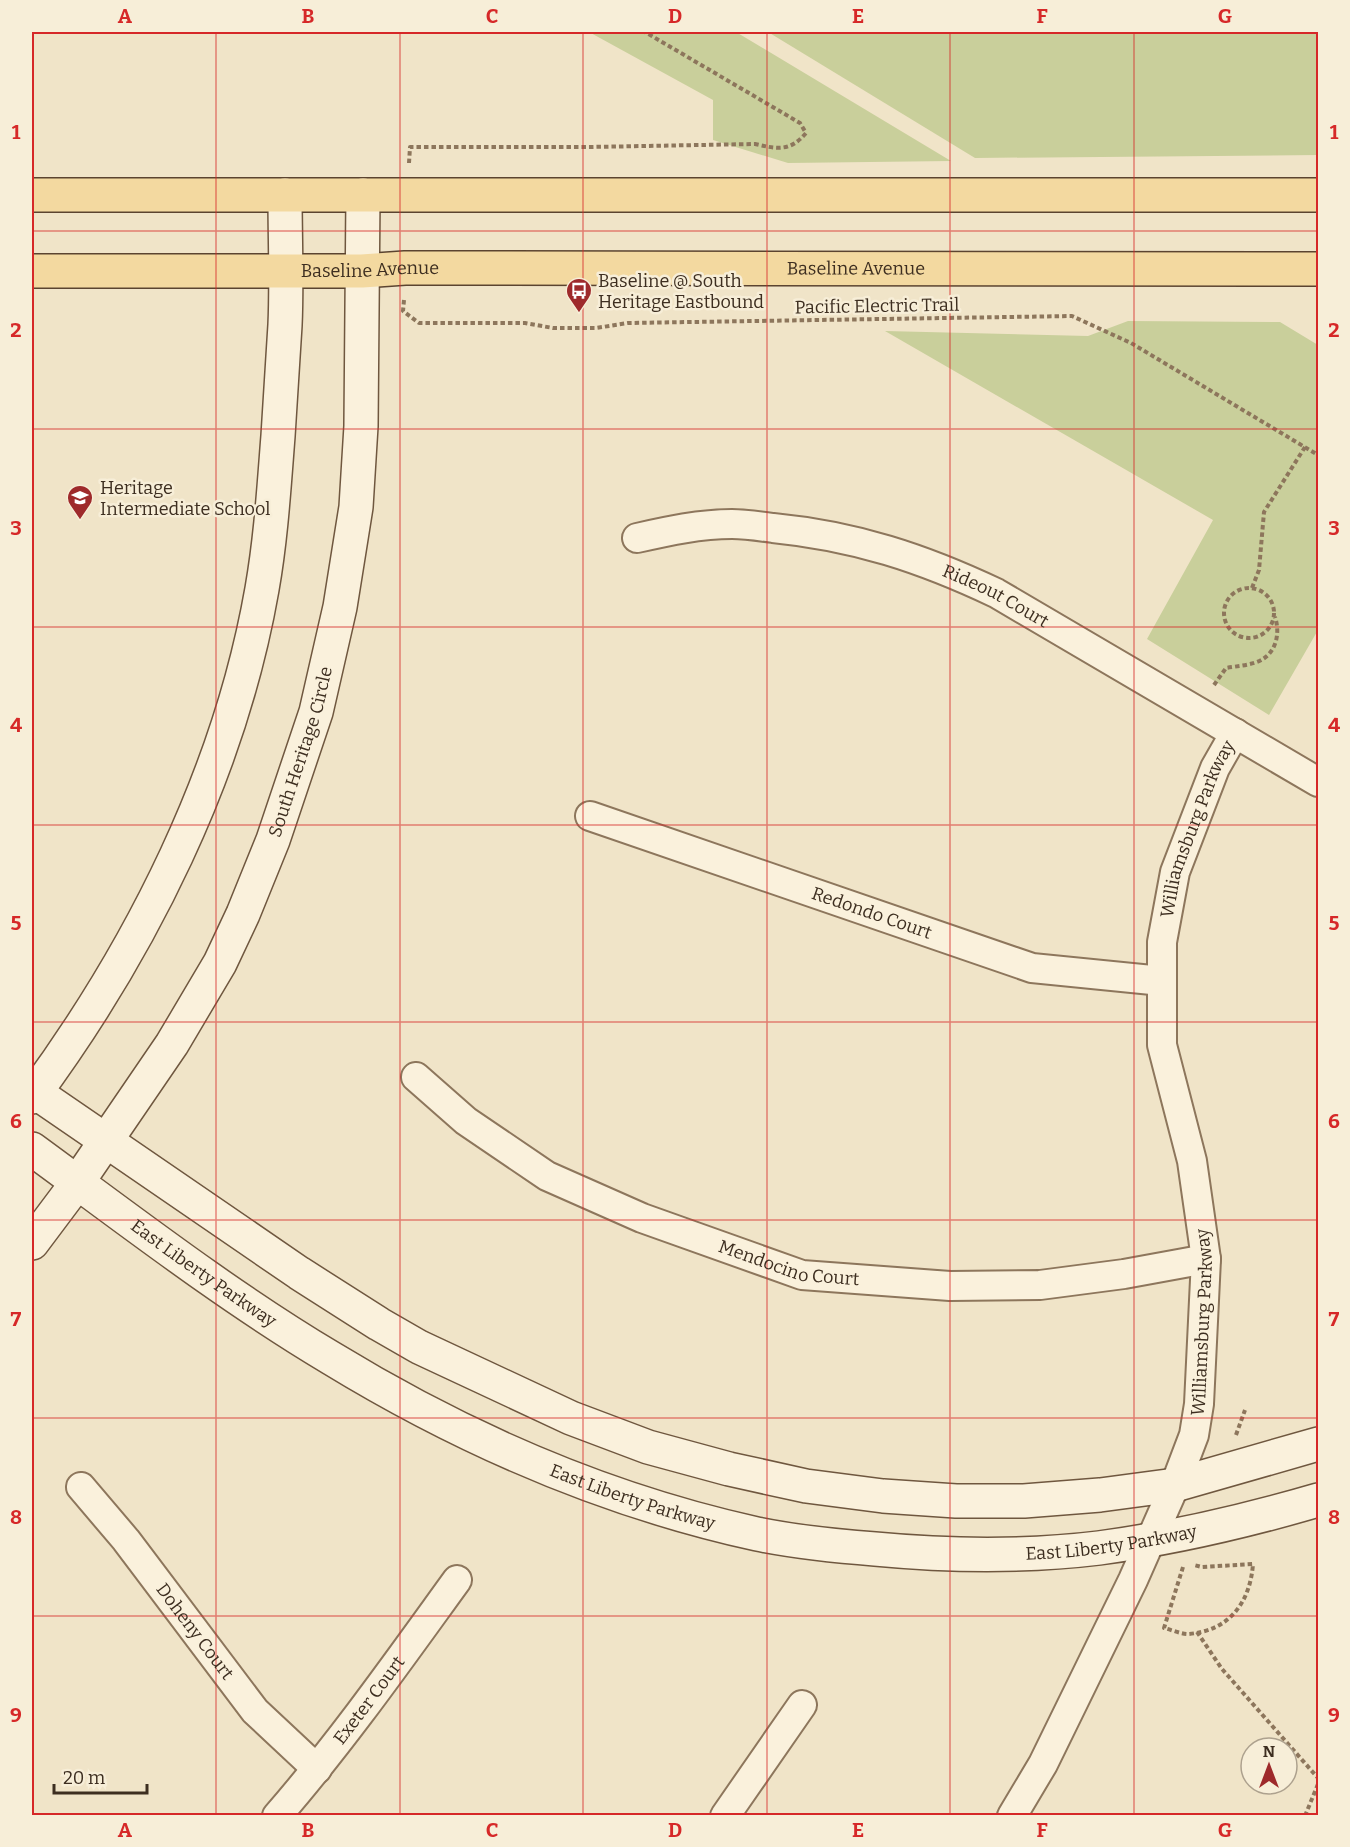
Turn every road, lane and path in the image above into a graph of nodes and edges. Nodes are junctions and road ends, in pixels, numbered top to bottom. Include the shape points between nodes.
1 (645, 32) edge
2 (410, 147) dead end
3 (32, 195) edge
4 (285, 195) junction
5 (363, 195) junction
6 (1318, 195) edge
7 (1318, 269) edge
8 (285, 270) junction
9 (32, 271) edge
10 (362, 271) junction
11 (403, 311) dead end
12 (1305, 447) junction
13 (1318, 455) edge
14 (637, 538) dead end
15 (1252, 588) junction
16 (1274, 614) junction
17 (1210, 690) dead end
18 (1235, 733) junction
19 (1318, 782) edge
20 (590, 816) dead end
21 (1162, 981) junction
22 (416, 1077) dead end
23 (33, 1093) edge
24 (105, 1142) junction
25 (32, 1149) edge
26 (77, 1183) junction
27 (32, 1243) edge
28 (1206, 1259) junction
29 (1318, 1444) edge
30 (1175, 1485) junction
31 (81, 1487) dead end
32 (1318, 1500) edge
33 (1150, 1540) junction
34 (457, 1580) dead end
35 (1197, 1632) junction
36 (802, 1705) dead end
37 (317, 1769) junction
38 (1318, 1778) edge
39 (1318, 1784) edge
40 (277, 1815) edge
41 (725, 1815) edge
42 (1012, 1815) edge
43 (1305, 1815) edge

1 - 2 path via 800,123 806,133 789,147 781,148 755,144
3 - 4 main road
4 - 5 main road
4 - 8 street
5 - 6 main road
5 - 10 street, South Heritage Circle
7 - 10 main road, Baseline Avenue
8 - 9 main road, Baseline Avenue
8 - 10 main road, Baseline Avenue
8 - 23 street via 271,531 262,590 223,739 171,868 120,964
10 - 24 street, South Heritage Circle via 356,507 344,586 316,712 273,840 220,963 172,1044
11 - 12 path, Pacific Electric Trail via 419,323 525,323 553,328 628,323 1072,316 1131,343
12 - 13 path, Pacific Electric Trail
12 - 15 path via 1264,512 1259,570
14 - 18 street, Rideout Court via 682,528 732,524 810,532 898,552 996,593
15 - 16 path via 1265,594 1274,605
15 - 16 path via 1238,591 1228,600 1224,617 1230,629 1242,637 1256,637 1268,630
16 - 17 path via 1279,628 1275,646 1263,660 1226,668
18 - 19 street, Rideout Court
18 - 21 street, Williamsburg Parkway via 1215,768 1175,872 1162,942
20 - 21 street, Redondo Court via 1032,968
21 - 28 street, Williamsburg Parkway via 1162,1045 1192,1161
22 - 28 street, Mendocino Court via 466,1121 547,1176 642,1218 802,1275 950,1286 1040,1285
23 - 24 street
24 - 26 street, South Heritage Circle
24 - 30 street via 299,1273 419,1347 571,1418 648,1447 806,1486 883,1496 1024,1501
25 - 26 street, East Liberty Parkway
26 - 27 street, South Heritage Circle
26 - 33 street, East Liberty Parkway via 250,1305 384,1389 500,1447 638,1501 757,1534 939,1555 1047,1552
28 - 30 street, Williamsburg Parkway via 1197,1414 1194,1435
29 - 30 street
30 - 33 street, Williamsburg Parkway
31 - 37 street, Doheny Court via 126,1540 255,1711
32 - 33 street, East Liberty Parkway via 1197,1532
33 - 42 street, Williamsburg Parkway via 1043,1764
34 - 37 street, Exeter Court
35 - 35 path via 1231,1617 1243,1604 1252,1581 1253,1564 1202,1567 1184,1562 1164,1628 1186,1634
35 - 38 path via 1222,1669
36 - 41 street
37 - 40 street, Exeter Court
39 - 43 path

